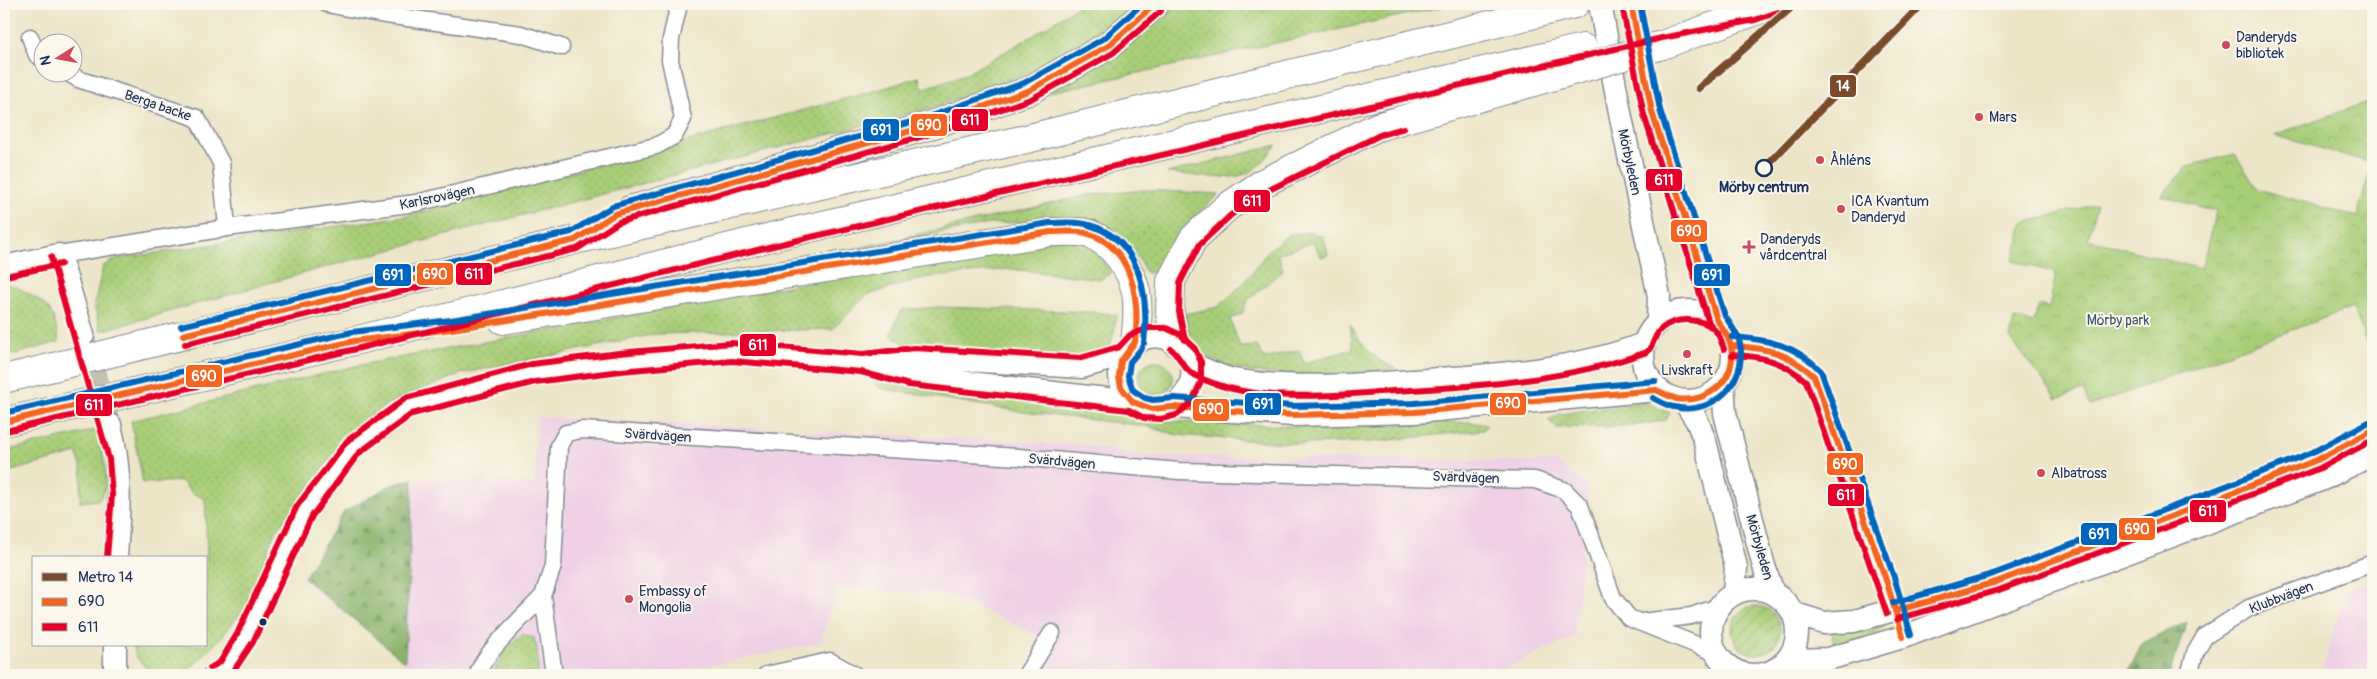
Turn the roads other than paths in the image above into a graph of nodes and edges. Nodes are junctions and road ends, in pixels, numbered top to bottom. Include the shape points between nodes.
1 (327, 4) edge
2 (679, 4) edge
3 (1155, 4) edge
4 (1575, 4) edge
5 (1600, 4) edge
6 (1631, 4) edge
7 (1764, 7) edge
8 (379, 9) edge
9 (30, 37) dead end
10 (32, 42) edge
11 (561, 47) dead end
12 (1583, 58) junction
13 (82, 80) edge
14 (227, 228) junction
15 (575, 240) junction
16 (59, 256) junction
17 (4, 267) edge
18 (1658, 320) junction
19 (1717, 320) junction
20 (83, 335) tunnel mouth
21 (354, 341) junction
22 (1176, 342) junction
23 (1643, 344) junction
24 (1130, 348) junction
25 (863, 363) junction
26 (1192, 364) junction
27 (4, 379) edge
28 (1723, 384) junction
29 (1656, 390) junction
30 (1684, 401) junction
31 (1132, 402) junction
32 (1173, 407) junction
33 (4, 422) edge
34 (110, 425) tunnel mouth
35 (2373, 430) edge
36 (2373, 454) edge
37 (116, 556) edge
38 (2373, 563) edge
39 (1773, 593) junction
40 (544, 596) junction
41 (1726, 600) junction
42 (1795, 614) junction
43 (1642, 622) junction
44 (1052, 634) dead end
45 (114, 646) edge
46 (1721, 664) edge
47 (1781, 668) edge
48 (223, 673) edge
49 (115, 675) edge
50 (478, 675) edge
51 (554, 675) edge
52 (766, 675) edge
53 (855, 675) edge
54 (1026, 675) edge
55 (2189, 675) edge

1 - 8 street
2 - 14 street, Karlsrovägen via 670,60 683,119 674,136 656,146 416,203
3 - 15 highway via 1108,46 1028,91 925,128 615,214
4 - 15 highway via 1026,139
5 - 18 street, Mörbyleden via 1659,296
6 - 19 street via 1652,112
7 - 12 highway
8 - 11 street via 521,34
9 - 10 street
12 - 21 highway via 775,236
12 - 22 highway via 1377,127 1263,183 1226,208 1193,239 1171,281 1170,313
13 - 14 street, Berga backe via 197,118 221,163
14 - 16 street, Karlsrovägen
15 - 27 highway
16 - 17 street
16 - 20 street
18 - 19 street via 1675,312 1695,311
18 - 23 street
19 - 28 street via 1726,329 1732,346 1730,370
21 - 24 highway via 462,327 1051,232 1086,233 1108,244 1126,267 1136,291 1138,316
21 - 33 highway
22 - 24 street via 1151,336
22 - 26 street via 1187,352
23 - 26 street via 1616,355 1540,368 1468,378 1350,385 1273,385 1233,379
23 - 29 street via 1648,377
24 - 25 street via 1082,367 913,357
24 - 31 street via 1120,365 1119,380
25 - 31 street via 910,376
25 - 48 street via 732,352 620,362 533,374 408,406 353,448 304,511 245,638
26 - 32 street via 1193,380 1184,398
28 - 30 street via 1699,400
28 - 39 street, Mörbyleden via 1726,413
29 - 30 street via 1668,398
29 - 32 street via 1415,412 1293,415
30 - 41 street, Mörbyleden via 1697,420 1705,441 1736,567
31 - 32 street via 1147,410
34 - 37 street via 118,456 121,495
35 - 42 street via 2316,460 1996,582 1854,621 1824,623
36 - 47 street via 2323,478 1903,636
38 - 55 street, Klubbvägen via 2249,608 2205,636 2195,653
39 - 41 street via 1743,590
39 - 42 street
40 - 43 street, Svärdvägen via 553,566 559,446 566,433 582,430 1018,456 1179,471 1535,480 1564,490 1580,506 1613,598 1629,618
40 - 50 street, Svärdvägen via 479,667
40 - 51 street, Svärdvägen
41 - 43 street via 1691,616
41 - 46 street via 1712,621 1710,637
42 - 47 street via 1799,629 1796,647
43 - 46 street, Svärdvägen
44 - 54 street
45 - 49 street
46 - 47 street via 1744,674 1762,674
52 - 53 street via 830,661

